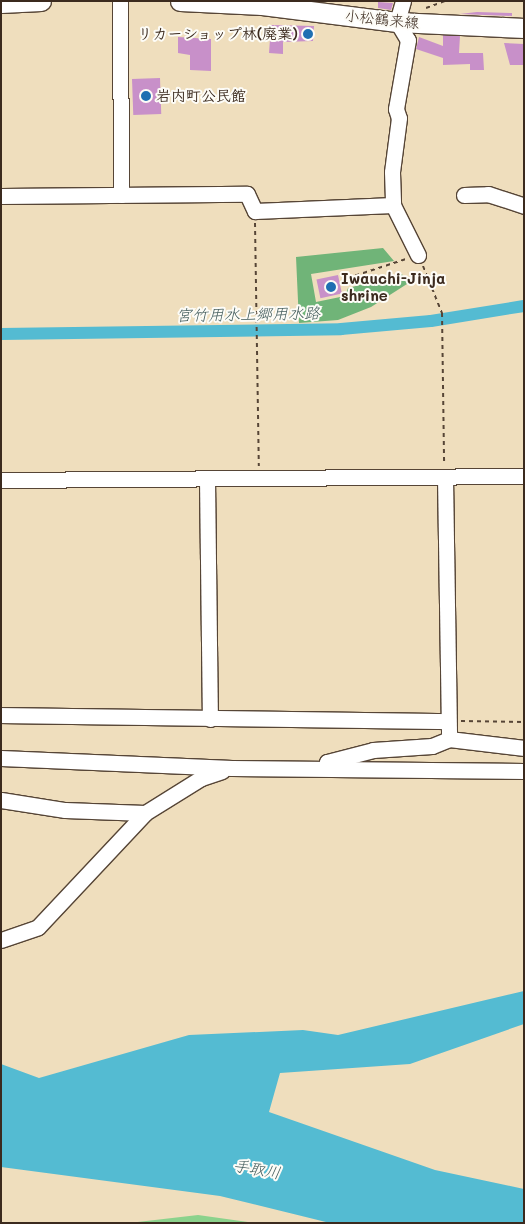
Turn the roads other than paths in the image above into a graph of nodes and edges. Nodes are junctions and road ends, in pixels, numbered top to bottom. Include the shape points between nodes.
1 (41, 1) edge
2 (120, 1) edge
3 (180, 1) edge
4 (403, 1) edge
5 (1, 3) edge
6 (263, 3) edge
7 (397, 22) junction
8 (524, 28) edge
9 (121, 195) junction
10 (464, 195) dead end
11 (1, 196) edge
12 (393, 205) junction
13 (524, 206) edge
14 (418, 255) road end
15 (524, 476) edge
16 (444, 477) junction
17 (207, 479) junction
18 (1, 480) edge
19 (1, 715) edge
20 (210, 718) junction
21 (448, 721) junction
22 (449, 739) junction
23 (524, 748) edge
24 (1, 758) edge
25 (232, 768) junction
26 (325, 769) junction
27 (524, 771) edge
28 (1, 800) edge
29 (145, 812) junction
30 (1, 940) edge

1 - 5 main road
2 - 9 street
3 - 6 main road, 小松鶴来線
4 - 7 street
6 - 7 main road, 小松鶴来線
7 - 8 main road, 小松鶴来線
7 - 12 street via 408,40 396,109 399,118 392,172
9 - 11 street
9 - 12 street via 247,194 255,211
10 - 13 street via 488,194
12 - 14 street
15 - 16 street
16 - 17 street
16 - 21 street
17 - 18 street
17 - 20 street
19 - 20 street
20 - 21 street
21 - 22 street
22 - 23 street
22 - 26 street via 432,746 373,750 326,762
24 - 25 street
25 - 26 street
25 - 29 street via 201,778
26 - 27 street
28 - 29 street via 64,810
29 - 30 street via 38,927

